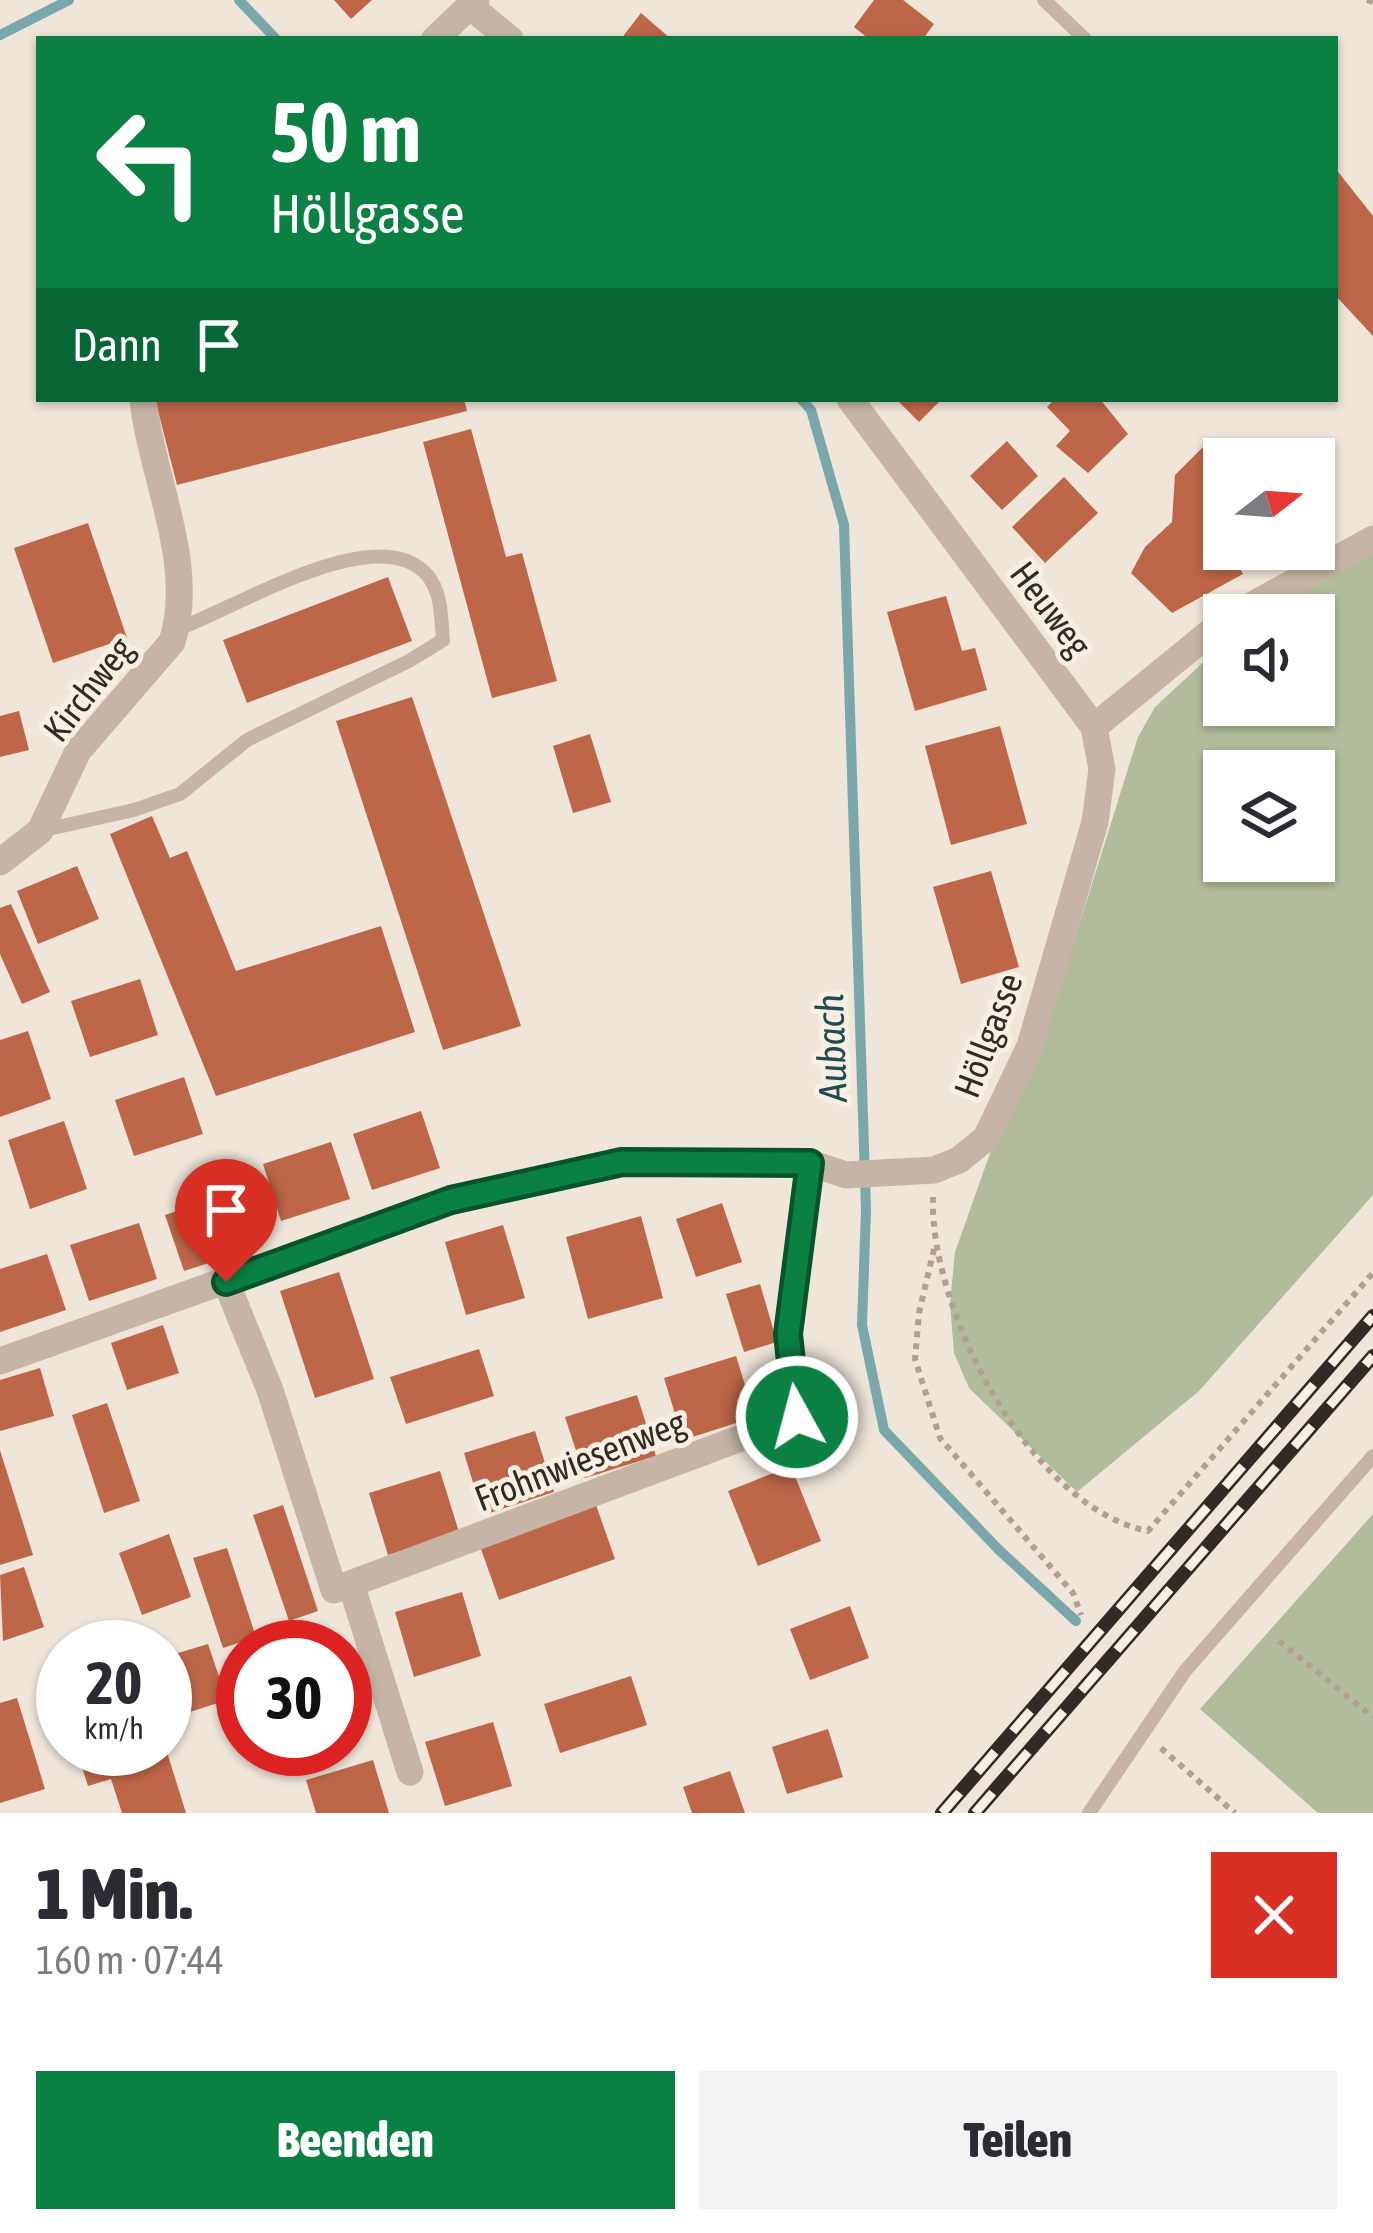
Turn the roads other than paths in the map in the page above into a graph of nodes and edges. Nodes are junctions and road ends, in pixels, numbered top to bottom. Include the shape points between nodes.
1 (1045, 0) edge
2 (474, 3) edge
3 (438, 36) edge
4 (507, 36) edge
5 (1082, 36) edge
6 (144, 402) edge
7 (852, 402) edge
8 (1373, 538) edge
9 (1272, 594) edge
10 (176, 630) junction
11 (1203, 638) edge
12 (1094, 727) junction
13 (40, 831) junction
14 (0, 862) edge
15 (810, 1163) junction
16 (226, 1282) junction
17 (0, 1361) edge
18 (1373, 1456) edge
19 (351, 1584) junction
20 (410, 1772) dead end
21 (1089, 1813) edge

1 - 5 lane
2 - 3 street
2 - 4 street
6 - 10 street, Kirchweg via 177,566
7 - 12 street, Heuweg
8 - 9 street
10 - 13 street, Kirchweg via 78,751
10 - 13 lane via 292,579 358,557 398,556 428,575 443,640 247,740 180,794
11 - 12 street
12 - 15 street, Höllgasse via 1102,770 1095,823 1030,1046 986,1138 934,1170 846,1175
13 - 14 street, Kirchweg
15 - 16 street, Höllgasse via 622,1162 451,1200
15 - 19 street, Frohnwiesenweg via 788,1334 797,1417
16 - 17 street, Höllgasse
16 - 19 street via 334,1590
18 - 21 lane via 1185,1671
19 - 20 street

